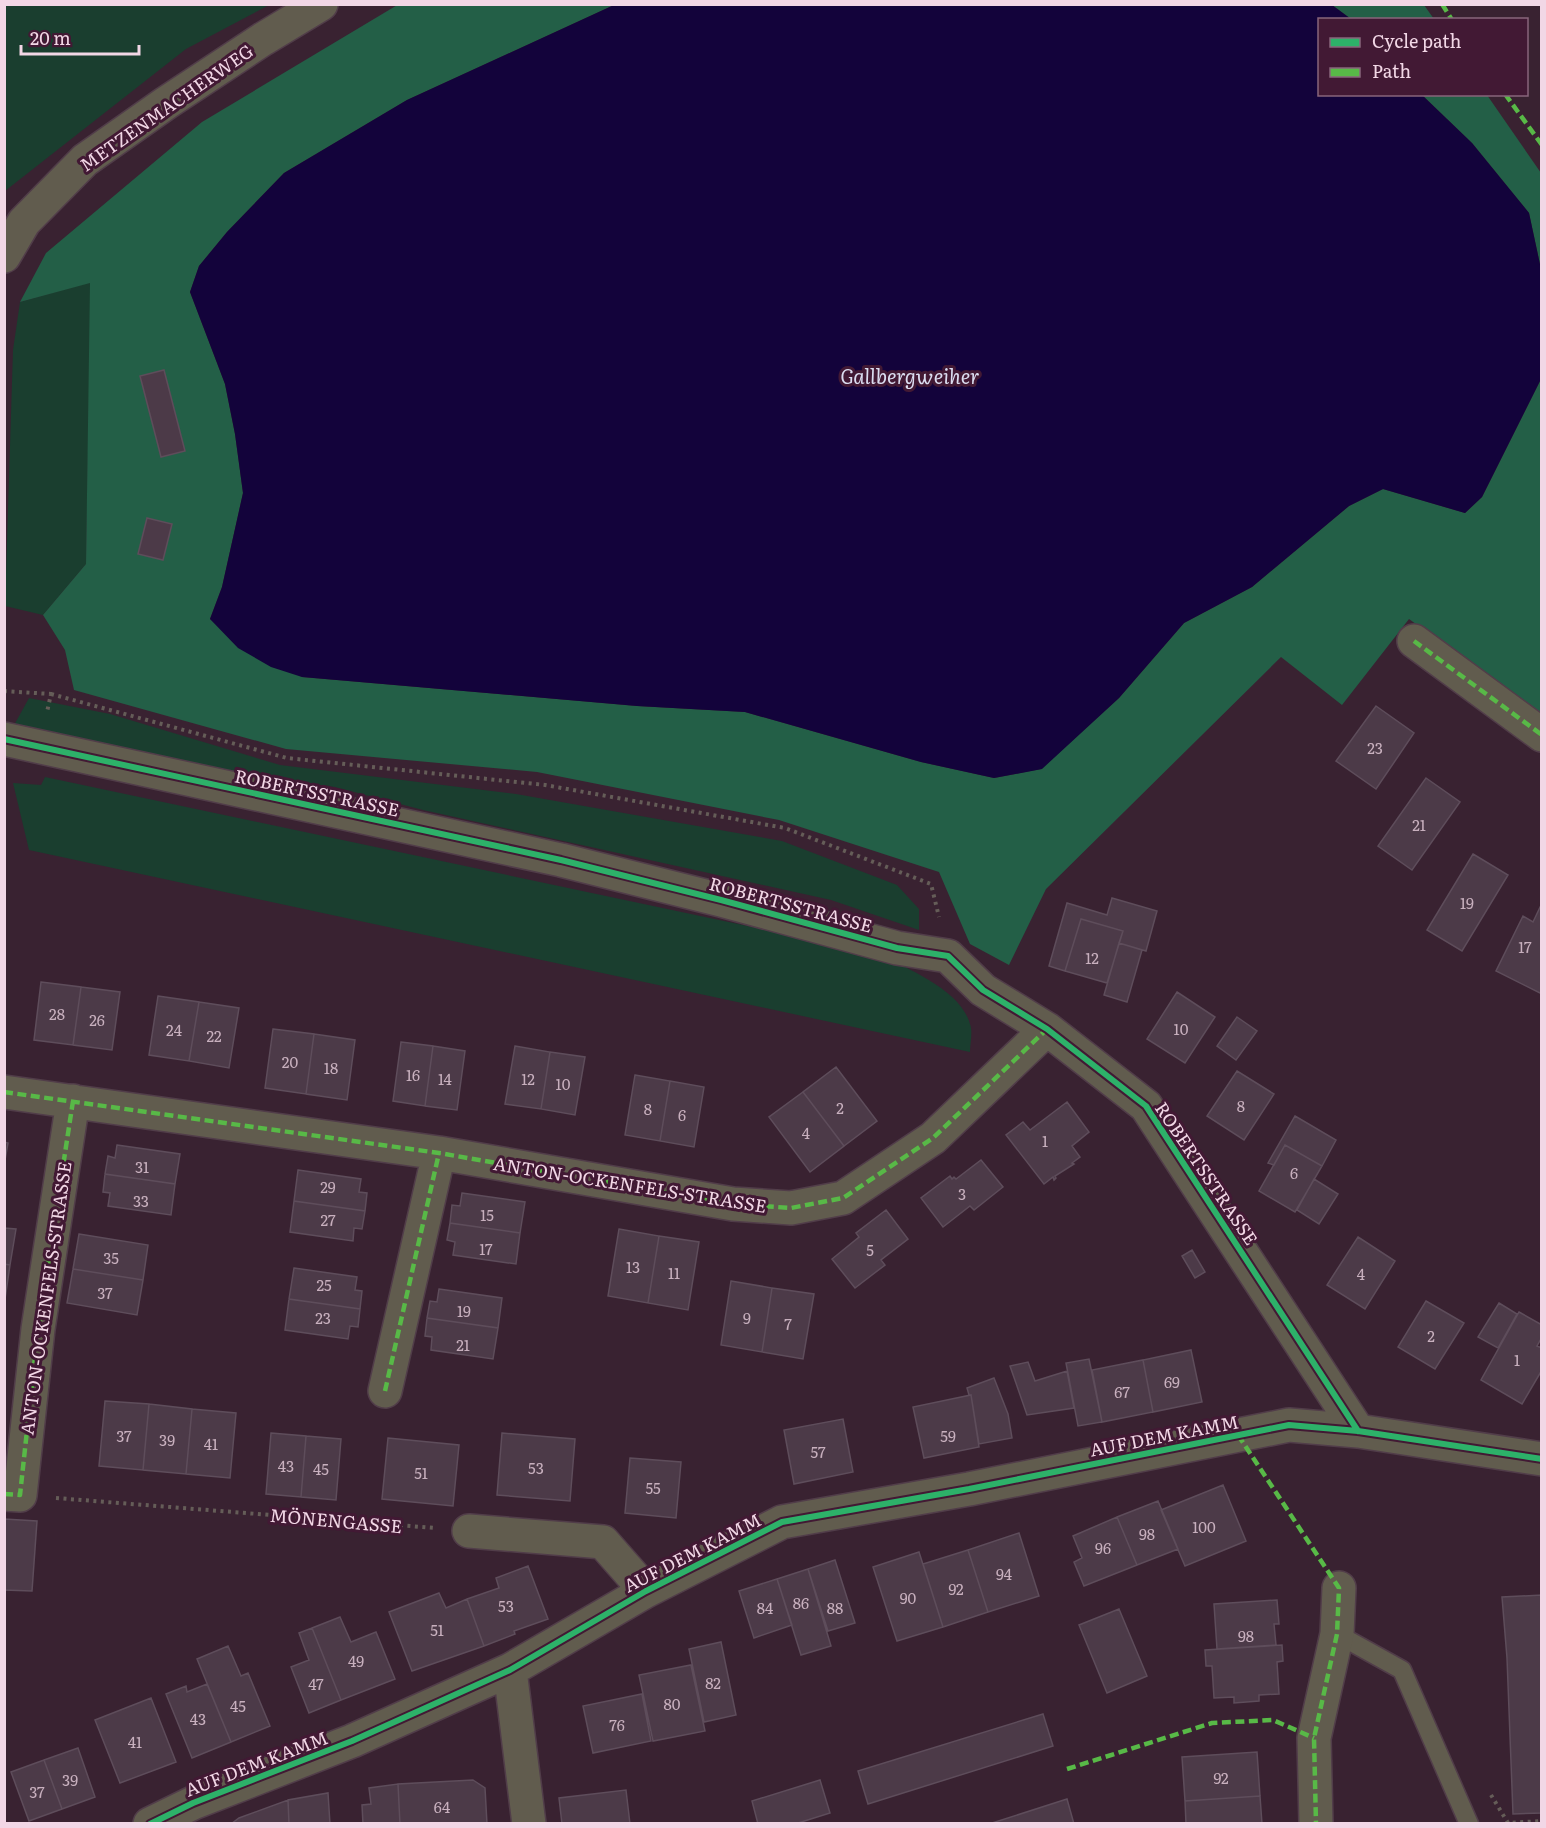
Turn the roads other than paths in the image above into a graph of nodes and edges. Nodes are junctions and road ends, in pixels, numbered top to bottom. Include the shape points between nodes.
1 (321, 4) edge
2 (4, 256) edge
3 (1414, 641) dead end
4 (1542, 735) edge
5 (4, 739) edge
6 (1047, 1029) junction
7 (4, 1092) edge
8 (73, 1101) junction
9 (439, 1153) junction
10 (385, 1391) dead end
11 (1358, 1431) junction
12 (1542, 1459) edge
13 (12, 1494) edge
14 (470, 1531) road end
15 (1339, 1588) dead end
16 (646, 1591) junction
17 (1337, 1634) junction
18 (510, 1670) junction
19 (191, 1813) edge
20 (150, 1824) edge
21 (529, 1824) edge
22 (1316, 1824) edge
23 (1469, 1824) edge

1 - 2 street, METZENMACHERWEG via 176,96 85,160 24,222
3 - 4 street
5 - 6 street, ROBERTSSTRASSE via 561,860 897,948 948,956 983,990
6 - 9 street, ANTON-OCKENFELS-STRASSE via 933,1138 843,1198 791,1208 733,1204
6 - 11 street, ROBERTSSTRASSE via 1146,1106
7 - 8 street, ANTON-OCKENFELS-STRASSE
8 - 9 street, ANTON-OCKENFELS-STRASSE
8 - 13 street, ANTON-OCKENFELS-STRASSE
9 - 10 street
11 - 12 street, AUF DEM KAMM
11 - 16 street, AUF DEM KAMM via 1289,1425 782,1522
14 - 16 street via 603,1542
15 - 17 street
16 - 18 street, AUF DEM KAMM
17 - 22 street via 1314,1738
17 - 23 lane via 1402,1670
18 - 19 street, AUF DEM KAMM
18 - 21 street
19 - 20 street, AUF DEM KAMM

